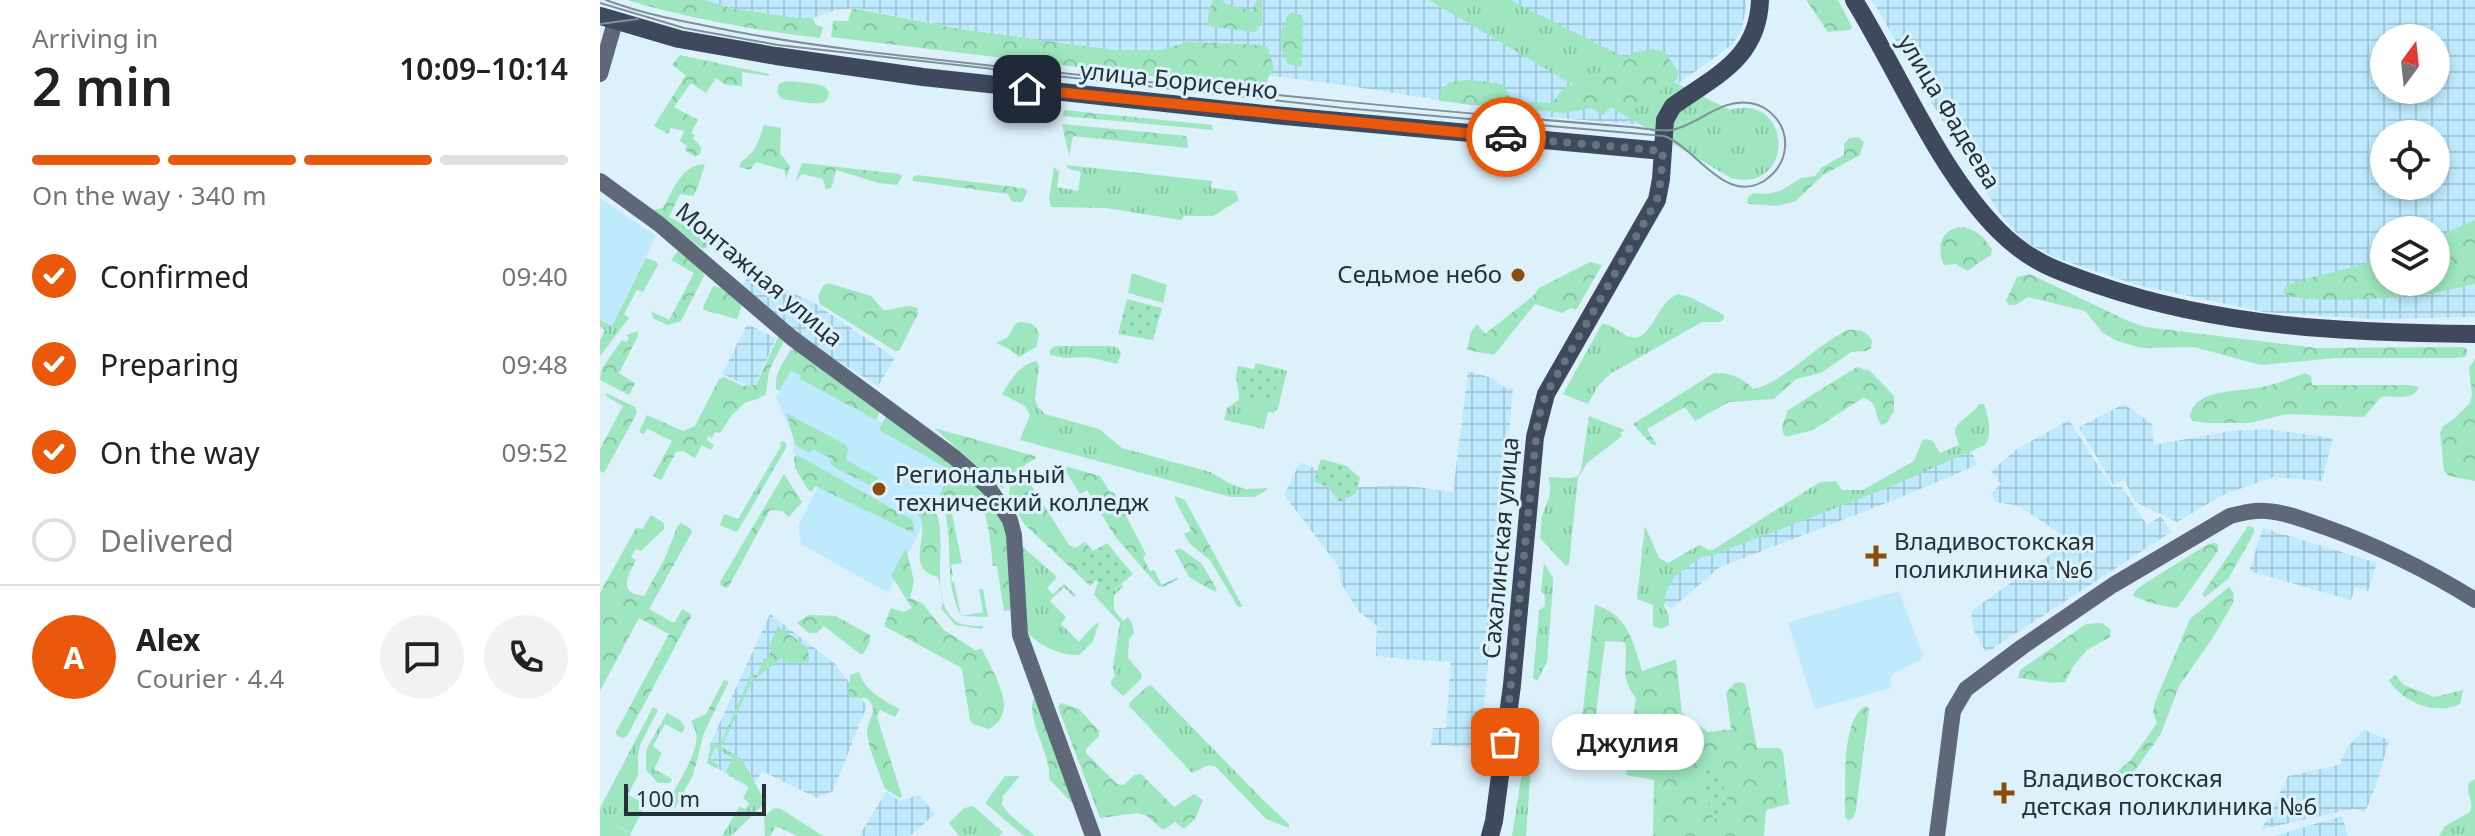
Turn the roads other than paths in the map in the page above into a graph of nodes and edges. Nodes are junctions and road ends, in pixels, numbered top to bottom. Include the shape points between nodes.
1 (1760, 0) edge
2 (1854, 0) edge
3 (608, 19) edge
4 (600, 74) edge
5 (1663, 151) junction
6 (600, 181) edge
7 (2475, 334) edge
8 (2475, 600) edge
9 (1093, 836) edge
10 (1490, 836) edge
11 (1937, 836) edge

1 - 5 main road, Сахалинская улица via 1755,30 1740,56 1668,113
2 - 7 main road, улица Фадеева via 1963,186 2023,254 2133,297 2229,319
3 - 4 main road
3 - 5 main road, улица Борисенко via 679,39 923,77
5 - 10 main road, Сахалинская улица via 1657,200 1546,394 1538,419 1512,685
6 - 9 main road, Монтажная улица via 659,224 792,338 989,488 1014,535 1020,635
8 - 11 main road via 2356,538 2299,518 2270,511 2230,516 2113,585 1966,689 1953,711

